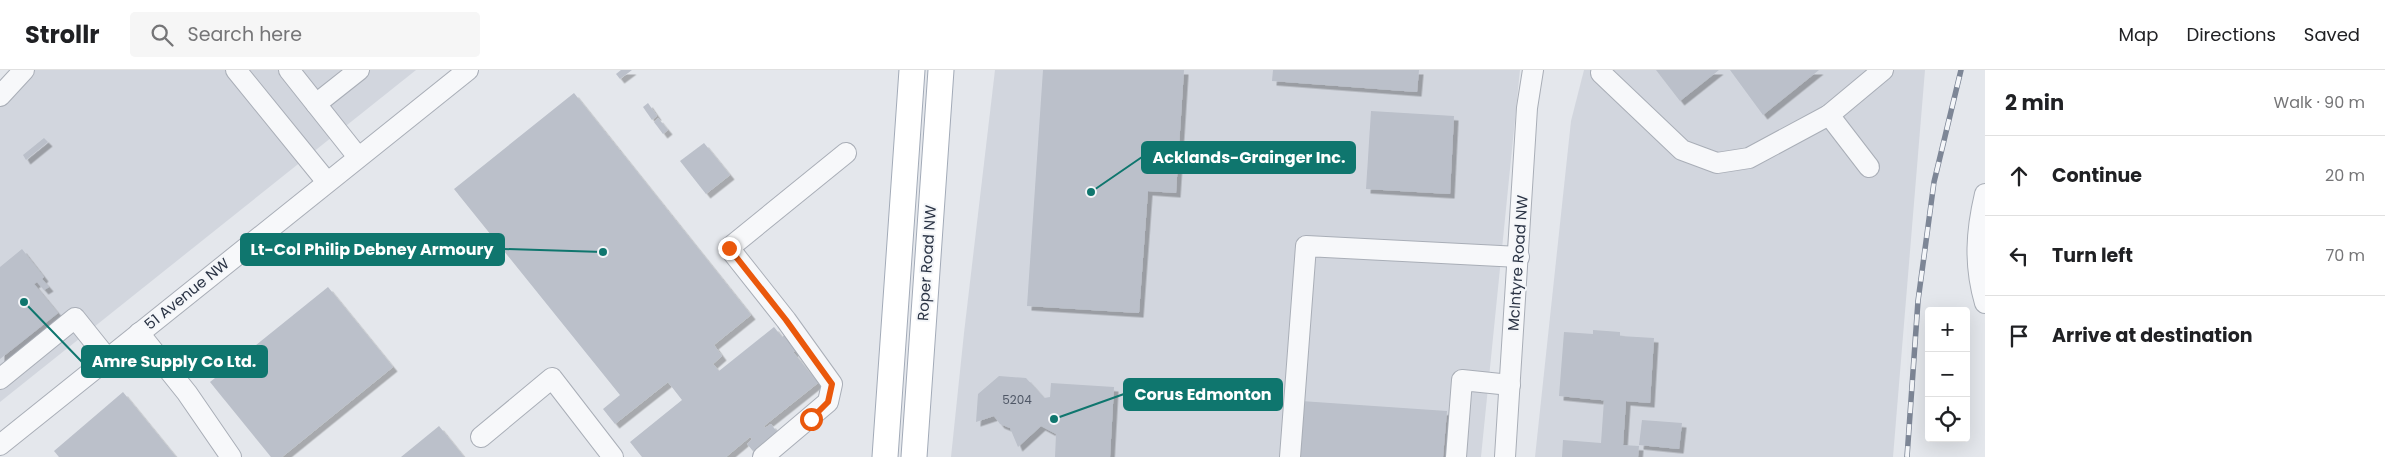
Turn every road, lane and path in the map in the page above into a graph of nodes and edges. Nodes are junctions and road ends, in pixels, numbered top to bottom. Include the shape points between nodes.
1 (24, 70) edge
2 (236, 70) edge
3 (289, 70) edge
4 (359, 70) edge
5 (468, 70) edge
6 (912, 70) edge
7 (941, 70) edge
8 (1533, 70) edge
9 (1883, 70) edge
10 (1601, 73) dead end
11 (0, 96) edge
12 (316, 104) junction
13 (1828, 115) junction
14 (846, 153) dead end
15 (358, 157) junction
16 (1869, 167) dead end
17 (327, 182) junction
18 (1985, 194) edge
19 (1519, 257) junction
20 (1985, 303) edge
21 (139, 333) junction
22 (107, 358) junction
23 (0, 378) edge
24 (1510, 384) junction
25 (481, 437) dead end
26 (4, 448) edge
27 (231, 457) edge
28 (613, 457) edge
29 (763, 457) edge
30 (885, 457) edge
31 (914, 457) edge
32 (1290, 457) edge
33 (1456, 457) edge
34 (1505, 457) edge

1 - 11 street
2 - 17 street
3 - 12 street
4 - 12 street
5 - 15 street, 51 Avenue NW
6 - 30 main road, Roper Road NW
7 - 31 main road, Roper Road NW
8 - 19 street, McIntyre Road NW via 1526,108
9 - 13 street
10 - 13 street via 1682,150 1716,163 1749,158
12 - 15 street
13 - 16 street
14 - 29 street via 729,248 832,384 828,402
15 - 17 street, 51 Avenue NW
17 - 21 street, 51 Avenue NW
18 - 20 street via 1978,227 1977,277
19 - 24 street, McIntyre Road NW
19 - 32 street via 1306,246
21 - 22 street, 51 Avenue NW
21 - 27 street via 187,393
22 - 23 street via 75,318
22 - 26 street, 51 Avenue NW
24 - 33 street via 1462,380
24 - 34 street, McIntyre Road NW
25 - 28 street via 552,378

